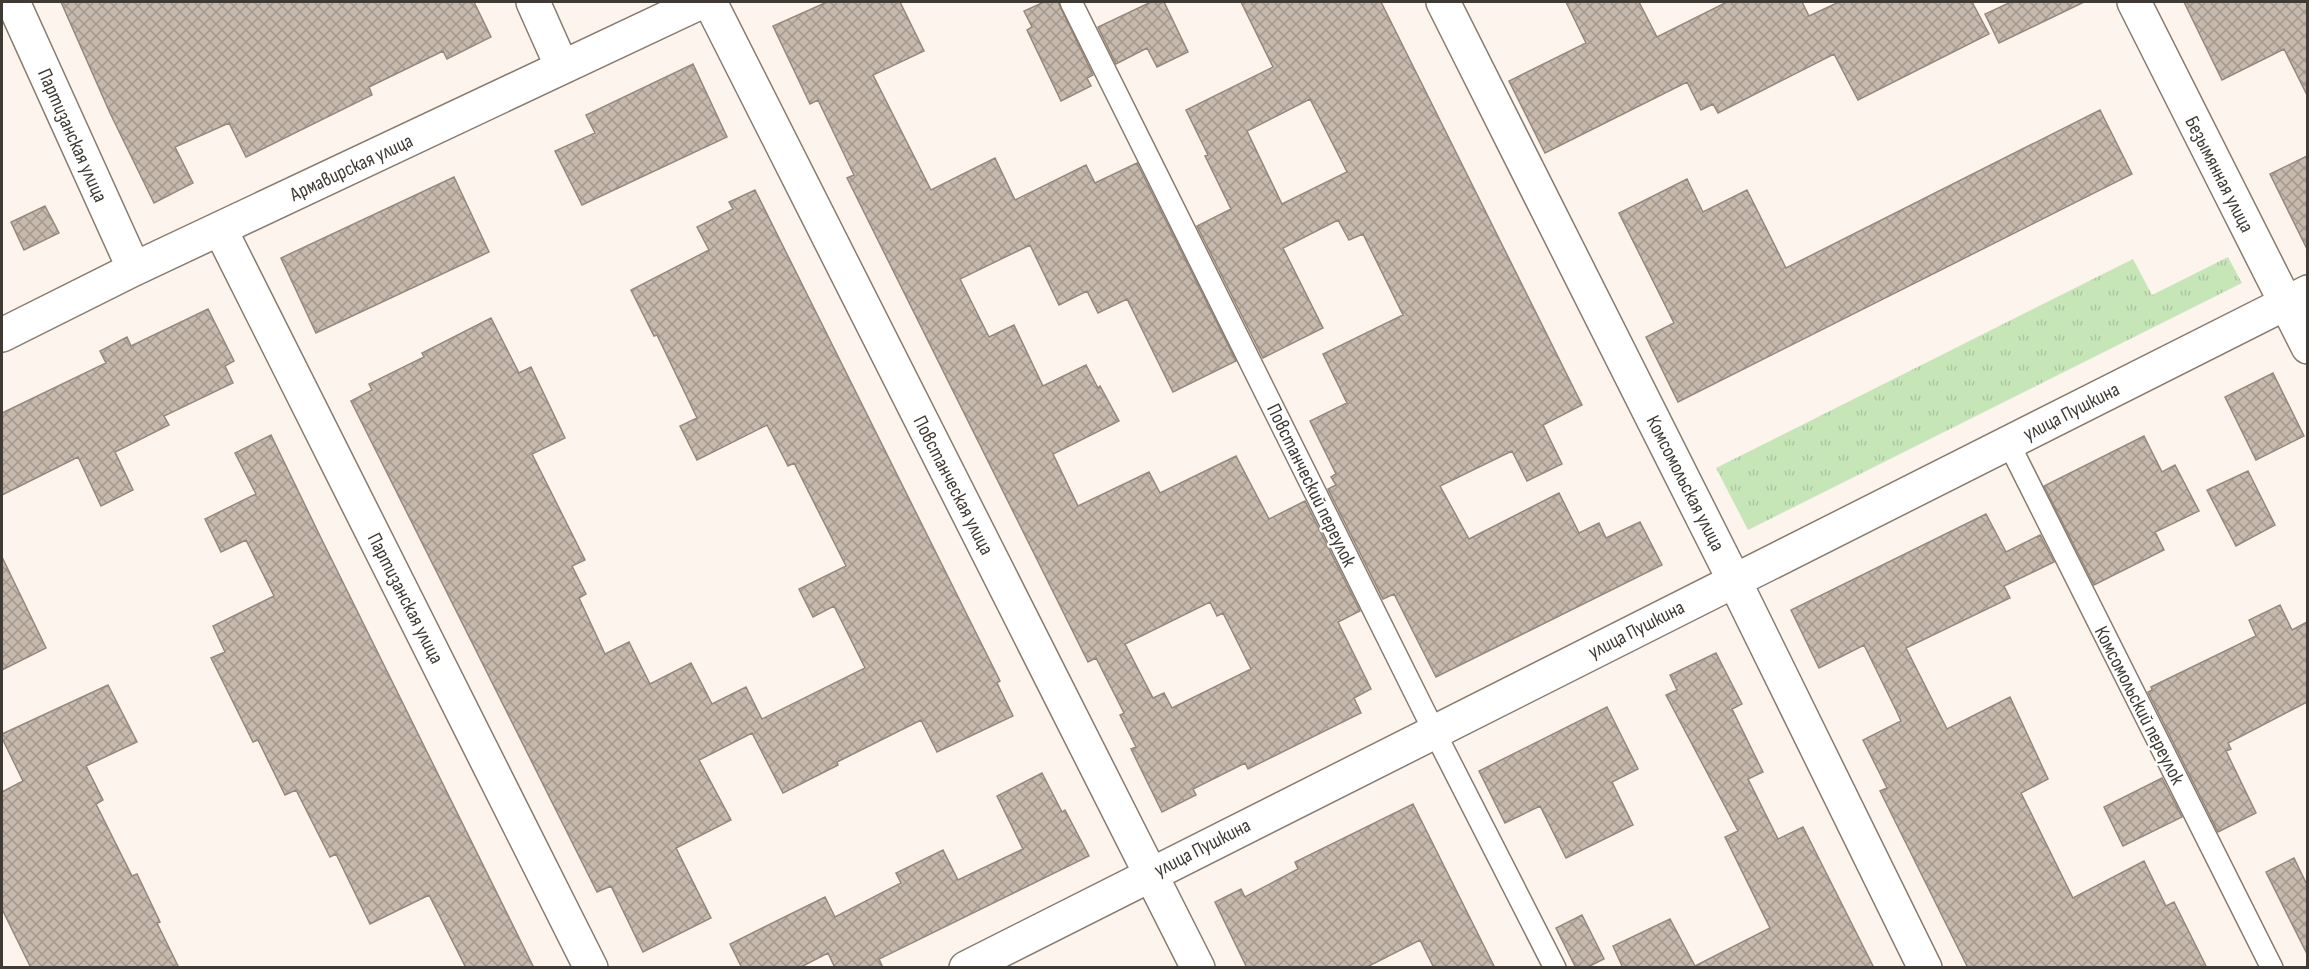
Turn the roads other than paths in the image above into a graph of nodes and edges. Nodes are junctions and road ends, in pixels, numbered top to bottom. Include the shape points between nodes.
1 (13, 2) edge
2 (533, 2) edge
3 (701, 2) edge
4 (710, 2) edge
5 (1071, 2) edge
6 (1443, 2) edge
7 (2134, 2) edge
8 (562, 67) junction
9 (220, 228) junction
10 (134, 269) junction
11 (2296, 298) edge
12 (2, 335) edge
13 (2307, 346) edge
14 (2008, 442) junction
15 (1734, 580) junction
16 (1434, 730) junction
17 (1151, 873) junction
18 (591, 968) edge
19 (966, 968) edge
20 (1198, 968) edge
21 (1555, 968) edge
22 (1925, 968) edge
23 (2272, 968) edge

1 - 10 street, Партизанская улица
2 - 8 street
3 - 8 street, Армавирская улица
4 - 17 street, Повстанческая улица
5 - 16 lane, Повстанческий переулок
6 - 15 street, Комсомольская улица
7 - 11 street, Безымянная улица
8 - 9 street, Армавирская улица
9 - 10 street, Армавирская улица
9 - 18 street, Партизанская улица
10 - 12 street, Армавирская улица
11 - 13 street, Безымянная улица
11 - 14 street, улица Пушкина
14 - 15 street, улица Пушкина
14 - 23 lane, Комсомольский переулок
15 - 16 street, улица Пушкина
15 - 22 street, Комсомольская улица
16 - 17 street, улица Пушкина
16 - 21 lane, Повстанческий переулок
17 - 19 street, улица Пушкина
17 - 20 street, Повстанческая улица

